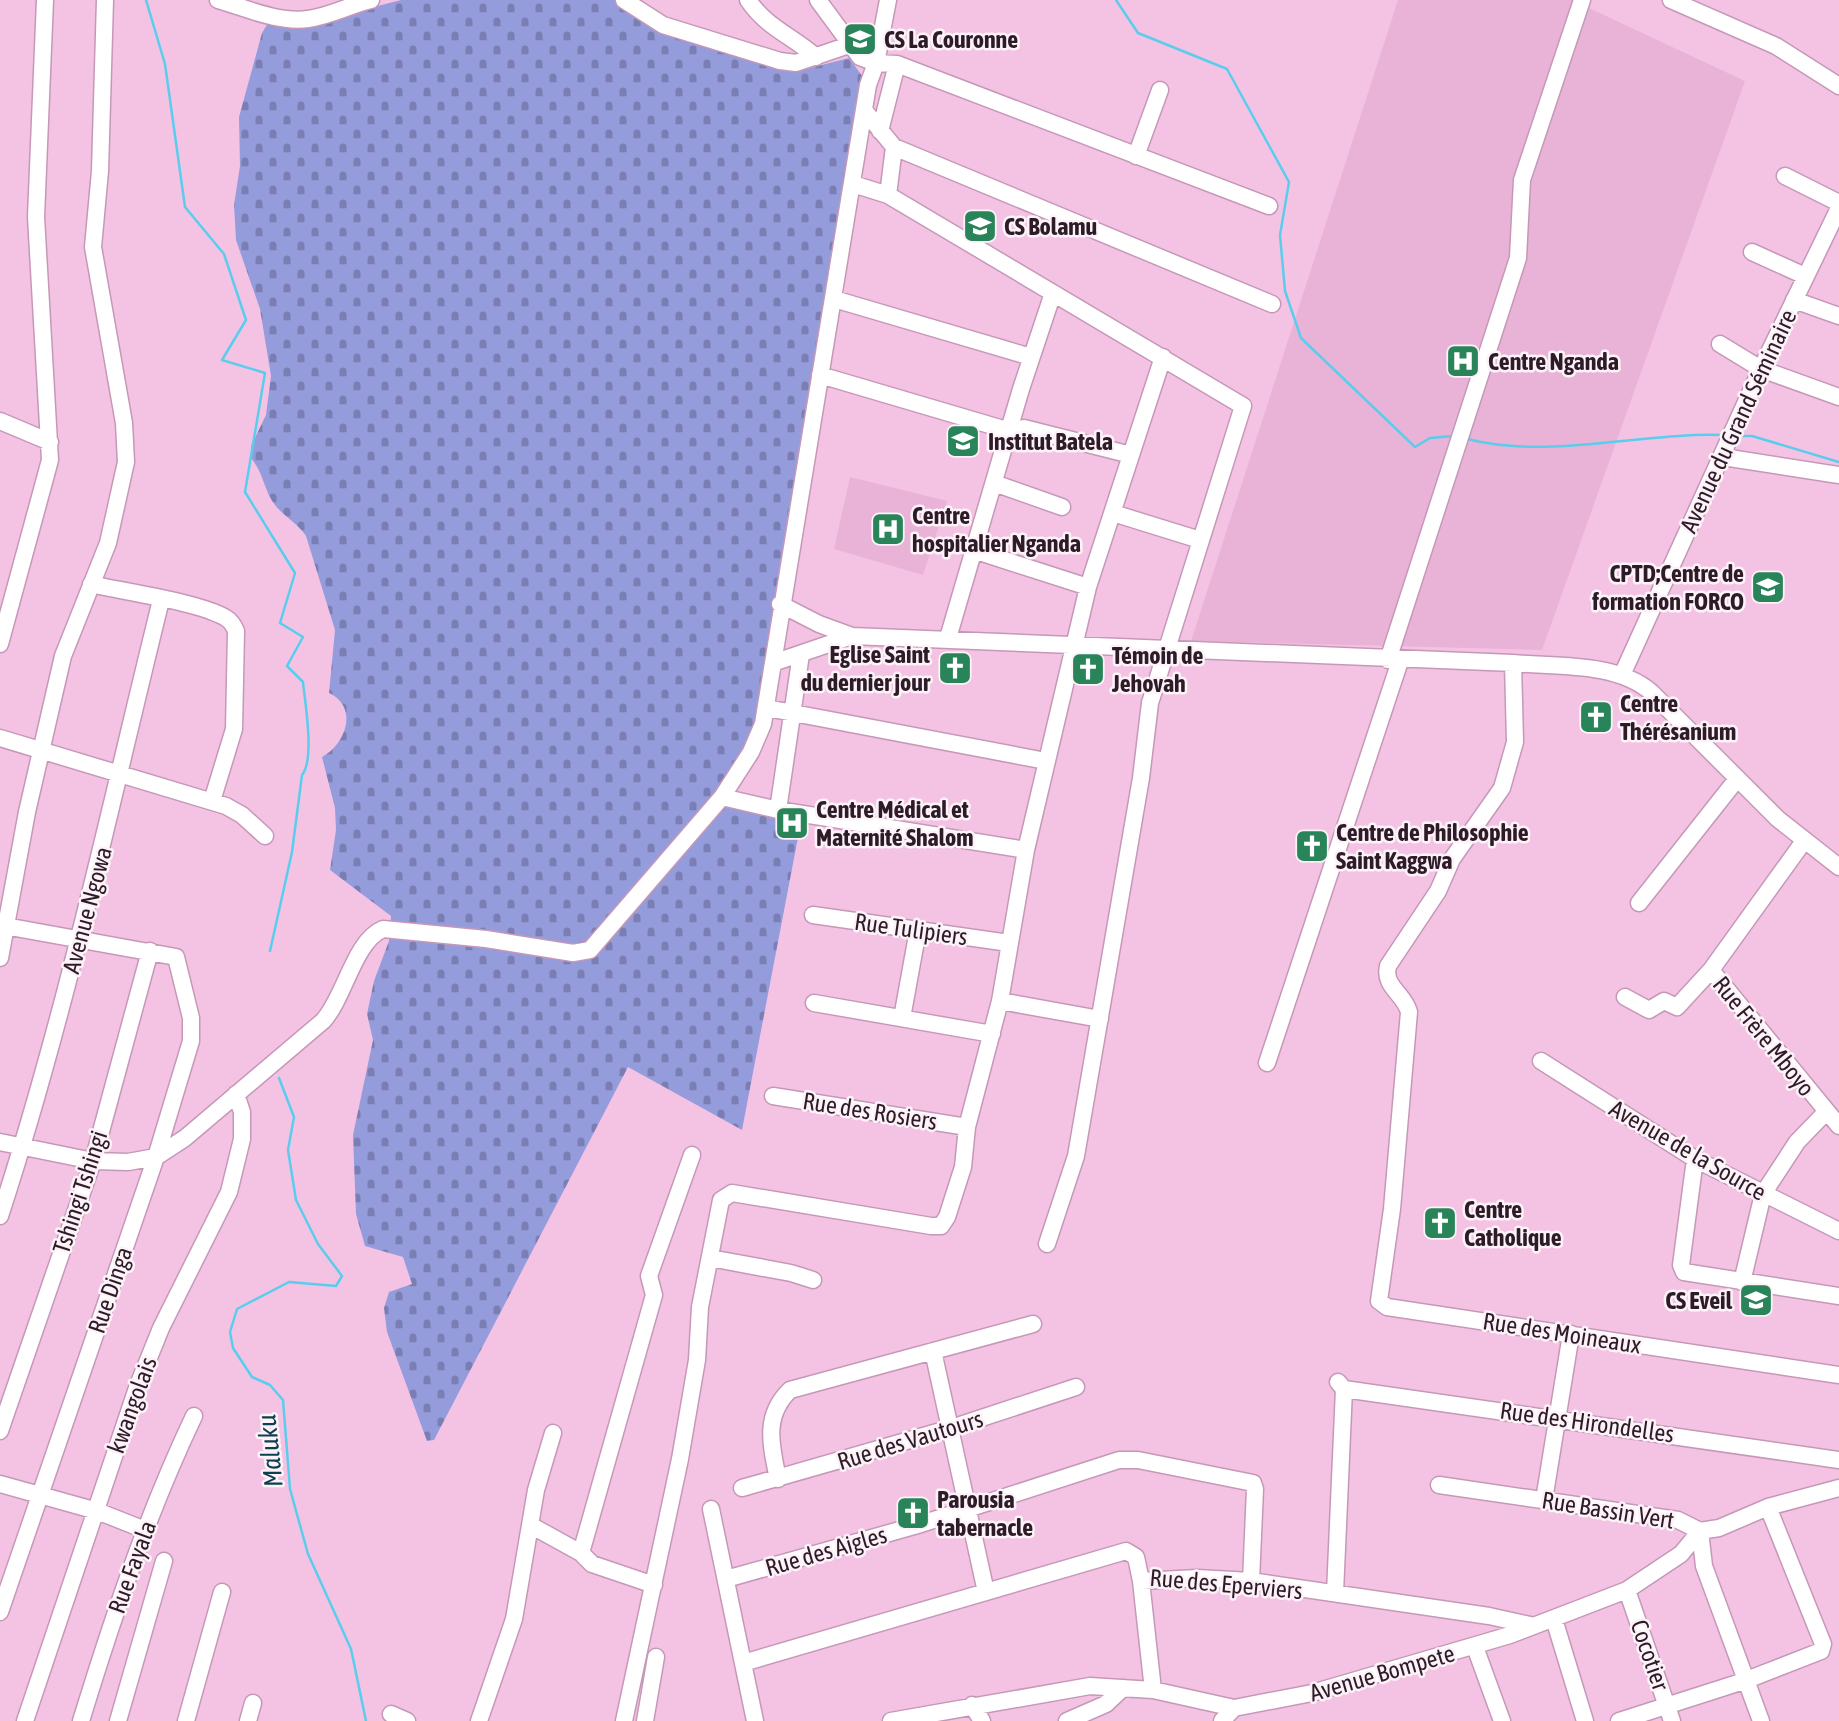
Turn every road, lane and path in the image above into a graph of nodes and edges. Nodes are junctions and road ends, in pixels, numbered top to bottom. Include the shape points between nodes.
1 (46, 0) edge
2 (105, 0) edge
3 (218, 0) edge
4 (372, 0) edge
5 (624, 0) edge
6 (748, 0) edge
7 (818, 0) edge
8 (887, 0) edge
9 (1582, 0) edge
10 (1671, 0) edge
11 (246, 4) edge
12 (849, 45) junction
13 (816, 57) junction
14 (876, 63) junction
15 (897, 64) junction
16 (1839, 86) edge
17 (1160, 90) dead end
18 (864, 110) junction
19 (880, 131) junction
20 (894, 147) junction
21 (1136, 156) junction
22 (1785, 176) dead end
23 (853, 184) junction
24 (888, 195) junction
25 (1839, 205) edge
26 (1269, 206) dead end
27 (1835, 224) edge
28 (1752, 252) dead end
29 (1805, 276) junction
30 (1053, 293) junction
31 (834, 299) junction
32 (1794, 300) junction
33 (1272, 304) dead end
34 (1839, 316) edge
35 (1720, 344) dead end
36 (1163, 357) junction
37 (1031, 358) junction
38 (1761, 369) junction
39 (820, 375) junction
40 (1839, 397) edge
41 (0, 421) edge
42 (1010, 431) junction
43 (51, 442) junction
44 (1725, 454) junction
45 (1131, 455) junction
46 (1839, 475) edge
47 (994, 483) junction
48 (1062, 507) dead end
49 (1113, 513) junction
50 (1200, 540) junction
51 (973, 550) junction
52 (91, 584) junction
53 (1088, 587) junction
54 (161, 600) junction
55 (780, 604) junction
56 (852, 636) junction
57 (948, 638) junction
58 (0, 644) edge
59 (1073, 644) junction
60 (1165, 647) junction
61 (801, 654) junction
62 (1394, 660) junction
63 (773, 663) junction
64 (1513, 663) junction
65 (1622, 675) junction
66 (767, 708) junction
67 (793, 712) junction
68 (0, 738) edge
69 (41, 753) junction
70 (1046, 761) junction
71 (117, 776) junction
72 (1737, 779) junction
73 (722, 797) junction
74 (212, 801) junction
75 (778, 810) junction
76 (265, 836) dead end
77 (1804, 841) junction
78 (1026, 850) junction
79 (1839, 867) edge
80 (1639, 903) dead end
81 (813, 915) dead end
82 (4, 926) edge
83 (918, 930) junction
84 (79, 939) junction
85 (1009, 943) junction
86 (150, 951) junction
87 (0, 958) edge
88 (1711, 970) junction
89 (1626, 997) dead end
90 (1000, 1001) junction
91 (814, 1003) dead end
92 (902, 1018) junction
93 (1100, 1019) junction
94 (992, 1034) junction
95 (1541, 1061) dead end
96 (1268, 1063) dead end
97 (236, 1094) junction
98 (773, 1096) dead end
99 (1826, 1112) junction
100 (1839, 1126) edge
101 (967, 1127) junction
102 (0, 1142) edge
103 (23, 1146) junction
104 (692, 1155) dead end
105 (156, 1157) junction
106 (1695, 1159) junction
107 (93, 1161) junction
108 (1763, 1194) junction
109 (0, 1216) edge
110 (1839, 1231) edge
111 (1047, 1244) dead end
112 (710, 1258) junction
113 (813, 1280) dead end
114 (1742, 1282) junction
115 (1839, 1296) edge
116 (1033, 1324) dead end
117 (1571, 1334) junction
118 (933, 1351) junction
119 (1839, 1375) edge
120 (1076, 1387) dead end
121 (194, 1416) dead end
122 (1556, 1418) junction
123 (948, 1429) junction
124 (0, 1431) edge
125 (553, 1433) dead end
126 (1839, 1460) edge
127 (778, 1479) junction
128 (0, 1483) edge
129 (1439, 1485) dead end
130 (742, 1488) dead end
131 (1839, 1488) edge
132 (39, 1495) junction
133 (1544, 1500) junction
134 (1768, 1507) junction
135 (711, 1509) dead end
136 (967, 1510) junction
137 (97, 1511) junction
138 (532, 1526) junction
139 (145, 1530) junction
140 (1700, 1531) junction
141 (581, 1553) junction
142 (164, 1561) dead end
143 (726, 1579) junction
144 (1141, 1581) junction
145 (1251, 1581) junction
146 (654, 1585) junction
147 (1627, 1590) junction
148 (222, 1592) dead end
149 (986, 1592) junction
150 (1335, 1593) junction
151 (0, 1612) edge
152 (1554, 1619) junction
153 (1530, 1625) junction
154 (1475, 1647) junction
155 (656, 1657) dead end
156 (743, 1663) junction
157 (1744, 1681) junction
158 (1123, 1688) junction
159 (1153, 1690) junction
160 (253, 1703) dead end
161 (972, 1705) junction
162 (1668, 1705) junction
163 (1234, 1708) junction
164 (391, 1714) dead end
165 (25, 1721) edge
166 (81, 1721) edge
167 (118, 1721) edge
168 (186, 1721) edge
169 (248, 1721) edge
170 (407, 1721) edge
171 (479, 1721) edge
172 (624, 1721) edge
173 (645, 1721) edge
174 (755, 1721) edge
175 (891, 1721) edge
176 (982, 1721) edge
177 (1067, 1721) edge
178 (1222, 1721) edge
179 (1502, 1721) edge
180 (1585, 1721) edge
181 (1619, 1721) edge
182 (1672, 1721) edge
183 (1761, 1721) edge

1 - 43 street via 36,217
2 - 52 street via 93,247 124,423 126,462 108,543
3 - 11 street
4 - 11 street via 308,19 278,18
5 - 13 street via 663,25 771,58 796,63
6 - 13 street via 763,21 798,40
7 - 12 street
8 - 14 street
9 - 62 street via 1525,167 1518,258 1459,437
10 - 16 street via 1776,46
12 - 13 street
12 - 14 street via 860,57
14 - 15 street
14 - 18 street
15 - 19 street
15 - 21 street
17 - 21 street
18 - 19 street
18 - 23 street
19 - 20 street
20 - 24 street
20 - 33 street
21 - 26 street
22 - 25 street
23 - 24 street
23 - 31 street
24 - 30 street
25 - 27 street, Avenue du Grand Séminaire
27 - 29 street, Avenue du Grand Séminaire
28 - 29 street
29 - 32 street, Avenue du Grand Séminaire
30 - 36 street
30 - 37 street
31 - 37 street
31 - 39 street
32 - 34 street
32 - 38 street, Avenue du Grand Séminaire
35 - 38 street
36 - 45 street
36 - 50 street via 1243,406
37 - 42 street
38 - 40 street
38 - 44 street, Avenue du Grand Séminaire
39 - 42 street
39 - 55 street
41 - 43 street
42 - 45 street via 1024,428
42 - 47 street
43 - 58 street
44 - 46 street
44 - 65 street, Avenue du Grand Séminaire
45 - 49 street
47 - 48 street
47 - 51 street
49 - 50 street
49 - 53 street
50 - 60 street
51 - 53 street
51 - 57 street
52 - 54 street
52 - 69 street via 63,656
53 - 59 street
54 - 71 street, Avenue Ngowa
54 - 74 street via 229,619 236,631 234,729
55 - 56 street
55 - 63 street
56 - 57 street
56 - 61 street
57 - 59 street
59 - 60 street
59 - 70 street
60 - 62 street
60 - 93 street via 1148,711
61 - 63 street
61 - 67 street
62 - 64 street
62 - 96 street
63 - 66 street
64 - 65 street
64 - 117 street, Rue des Moineaux via 1515,742 1502,788 1452,859 1438,891 1386,974 1409,1012 1392,1209 1379,1294 1381,1304
65 - 72 street via 1651,692
66 - 67 street
66 - 73 street via 751,752
67 - 70 street
67 - 75 street
68 - 69 street
69 - 71 street
69 - 82 street
70 - 78 street
71 - 74 street
71 - 84 street, Avenue Ngowa
72 - 77 street
72 - 80 street
73 - 75 street
73 - 97 street via 590,950 573,953 383,929 373,934 329,1014
74 - 76 street via 242,815
75 - 78 street
77 - 79 street
77 - 88 street, Rue Frère Mboyo
78 - 85 street
81 - 83 street, Rue Tulipiers
82 - 84 street
82 - 87 street
83 - 85 street, Rue Tulipiers
83 - 92 street
84 - 86 street
84 - 103 street, Avenue Ngowa
85 - 90 street
86 - 105 street, Rue Dinga via 170,954 180,964 192,1034
86 - 107 street, Tshingi Tshingi
88 - 89 street via 1677,1007 1664,1001 1649,1010
88 - 99 street, Rue Frère Mboyo
90 - 93 street
90 - 94 street
91 - 92 street
92 - 94 street
93 - 111 street via 1076,1156
94 - 101 street
95 - 106 street, Avenue de la Source
97 - 105 street via 186,1138
97 - 137 street, kwangolais via 242,1112 242,1139 229,1192 161,1328
98 - 101 street, Rue des Rosiers
99 - 100 street, Rue Frère Mboyo
99 - 108 street via 1797,1142
101 - 112 street via 963,1167 941,1226 728,1193 721,1200
102 - 103 street
103 - 107 street
103 - 109 street, Avenue Ngowa
104 - 141 street via 649,1276 654,1295
105 - 107 street
105 - 132 street, Rue Dinga
106 - 108 street, Avenue de la Source
106 - 114 street via 1681,1269
107 - 124 street, Tshingi Tshingi
108 - 110 street, Avenue de la Source
108 - 114 street
112 - 113 street
112 - 146 street via 695,1369
114 - 115 street
116 - 118 street
117 - 119 street, Rue des Moineaux
117 - 122 street
118 - 123 street
118 - 127 street via 790,1390 773,1412 770,1428
120 - 123 street, Rue des Vautours
121 - 139 street, Rue Fayala
122 - 126 street, Rue des Hirondelles
122 - 133 street
122 - 150 street, Rue des Hirondelles via 1341,1385
123 - 127 street, Rue des Vautours
123 - 136 street
125 - 138 street via 536,1490
127 - 130 street, Rue des Vautours
128 - 132 street
129 - 133 street, Rue Bassin Vert
131 - 134 street
132 - 137 street
132 - 151 street, Rue Dinga
133 - 140 street, Rue Bassin Vert via 1678,1520
134 - 140 street via 1725,1526
134 - 157 street via 1823,1648
135 - 143 street
136 - 143 street, Rue des Aigles
136 - 145 street, Rue des Aigles via 1127,1459 1250,1482 1255,1489
136 - 149 street
137 - 139 street
137 - 165 street, kwangolais
138 - 141 street
138 - 171 street via 514,1619
139 - 166 street, Rue Fayala
140 - 147 street, Avenue Bompete via 1681,1554
140 - 157 street, Rue Bassin Vert via 1704,1566
141 - 146 street via 592,1563
142 - 167 street
143 - 156 street
144 - 145 street, Rue des Eperviers
144 - 149 street, Rue des Eperviers via 1136,1557 1126,1551
144 - 159 street
145 - 150 street, Rue des Eperviers
146 - 172 street
147 - 152 street, Avenue Bompete
147 - 162 street, Cocotier
148 - 168 street
149 - 156 street, Rue des Eperviers
150 - 153 street, Rue des Eperviers
152 - 153 street, Avenue Bompete
152 - 180 street
153 - 154 street, Avenue Bompete
154 - 163 street, Avenue Bompete via 1312,1693
154 - 179 street
155 - 173 street
156 - 174 street
157 - 162 street
157 - 183 street, Rue Bassin Vert
158 - 159 street, Avenue Bompete
158 - 161 street, Avenue Bompete via 1090,1686
158 - 177 street via 1106,1703
159 - 163 street, Avenue Bompete
160 - 169 street
161 - 175 street, Avenue Bompete
161 - 176 street
162 - 181 street
162 - 182 street, Cocotier
163 - 178 street
164 - 170 street

